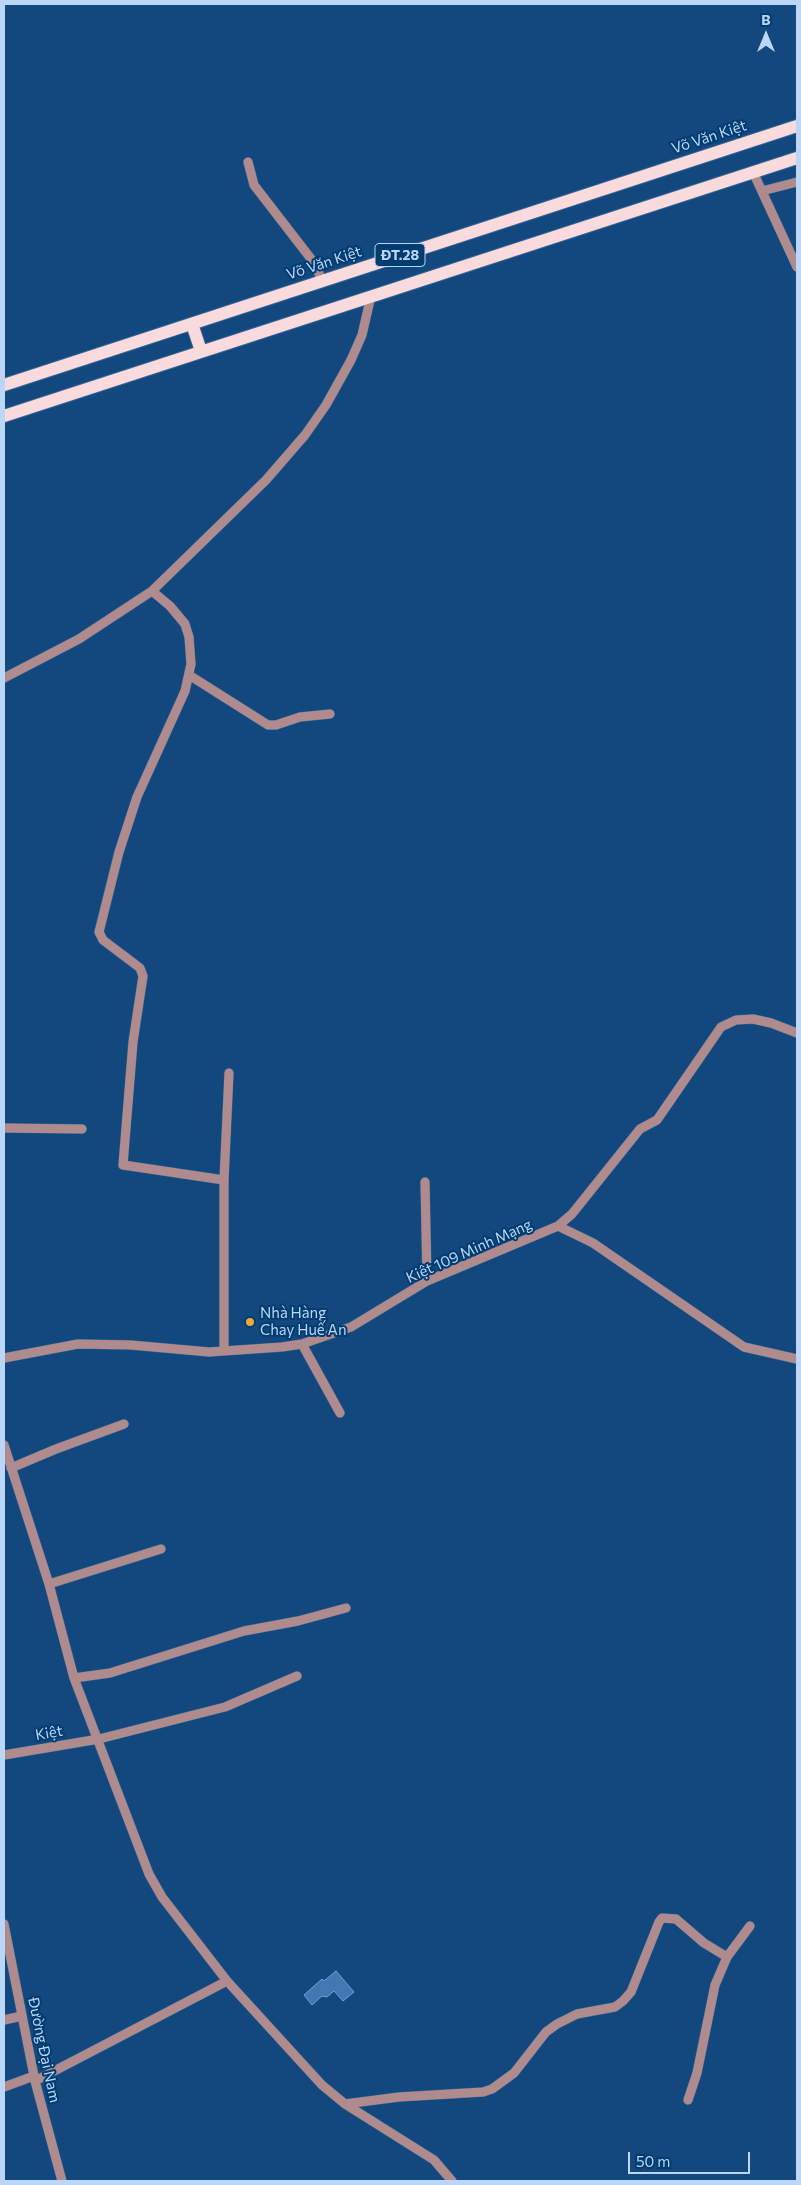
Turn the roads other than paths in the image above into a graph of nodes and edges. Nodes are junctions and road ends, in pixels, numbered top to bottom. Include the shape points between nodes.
1 (797, 126) edge
2 (797, 158) edge
3 (248, 162) dead end
4 (753, 172) junction
5 (797, 182) edge
6 (762, 191) junction
7 (797, 267) edge
8 (322, 281) junction
9 (371, 296) junction
10 (192, 324) junction
11 (201, 352) junction
12 (4, 385) edge
13 (4, 416) edge
14 (152, 591) junction
15 (189, 675) junction
16 (4, 678) edge
17 (330, 714) dead end
18 (797, 1033) edge
19 (229, 1073) dead end
20 (4, 1128) edge
21 (82, 1129) dead end
22 (224, 1180) junction
23 (425, 1182) dead end
24 (558, 1226) junction
25 (427, 1281) junction
26 (302, 1344) junction
27 (224, 1351) junction
28 (4, 1358) edge
29 (797, 1359) edge
30 (340, 1413) dead end
31 (124, 1424) dead end
32 (4, 1445) edge
33 (11, 1468) junction
34 (161, 1549) dead end
35 (49, 1584) junction
36 (346, 1608) dead end
37 (297, 1676) dead end
38 (74, 1678) junction
39 (99, 1739) junction
40 (4, 1755) edge
41 (4, 1924) edge
42 (750, 1926) dead end
43 (727, 1957) junction
44 (228, 1981) junction
45 (22, 2016) junction
46 (4, 2020) edge
47 (34, 2079) junction
48 (4, 2088) edge
49 (688, 2100) dead end
50 (345, 2104) junction
51 (62, 2181) edge
52 (452, 2181) edge

1 - 8 main road, Võ Văn Kiệt / ĐT.28
2 - 4 main road, ĐT.28
3 - 8 street via 254,185 315,264
4 - 6 street
4 - 9 main road, ĐT.28
5 - 6 street
6 - 7 street
8 - 10 main road, Võ Văn Kiệt / ĐT.28
9 - 11 main road, ĐT.28
9 - 14 street via 362,335 351,360 305,435 266,480
10 - 11 main road
10 - 12 main road, Võ Văn Kiệt / ĐT.28
11 - 13 main road, ĐT.28
14 - 15 street via 185,624 191,654
14 - 16 street via 79,639
15 - 17 street via 268,725
15 - 22 street via 173,720 137,797 99,932 102,940 140,968 142,976 123,1165
18 - 24 street, Kiệt 109 Minh Mạng via 753,1019 736,1020 721,1027 657,1120 640,1129 572,1214
19 - 22 street
20 - 21 street
22 - 27 street
23 - 25 street
24 - 25 street, Kiệt 109 Minh Mạng
24 - 29 street via 593,1243 744,1347
25 - 26 street, Kiệt 109 Minh Mạng via 351,1327
26 - 27 street, Kiệt 109 Minh Mạng
26 - 30 street
27 - 28 street, Kiệt 109 Minh Mạng via 78,1344
31 - 33 street
32 - 33 street
33 - 35 street
34 - 35 street
35 - 38 street
36 - 38 street via 244,1631 110,1673
37 - 39 street, Kiệt via 225,1707
38 - 39 street
39 - 40 street, Kiệt
39 - 44 street via 148,1874 162,1897
41 - 45 street, Đường Đại Nam
42 - 43 street
43 - 49 street via 715,1986 697,2073
43 - 50 street via 704,1943 676,1919 662,1918 631,1992 623,2001 615,2007 577,2014 557,2024 546,2032 514,2074 501,2084 483,2092
44 - 47 street
44 - 50 street via 322,2085
45 - 46 street
45 - 47 street, Đường Đại Nam
47 - 48 street
47 - 51 street, Đường Đại Nam
50 - 52 street via 434,2160

